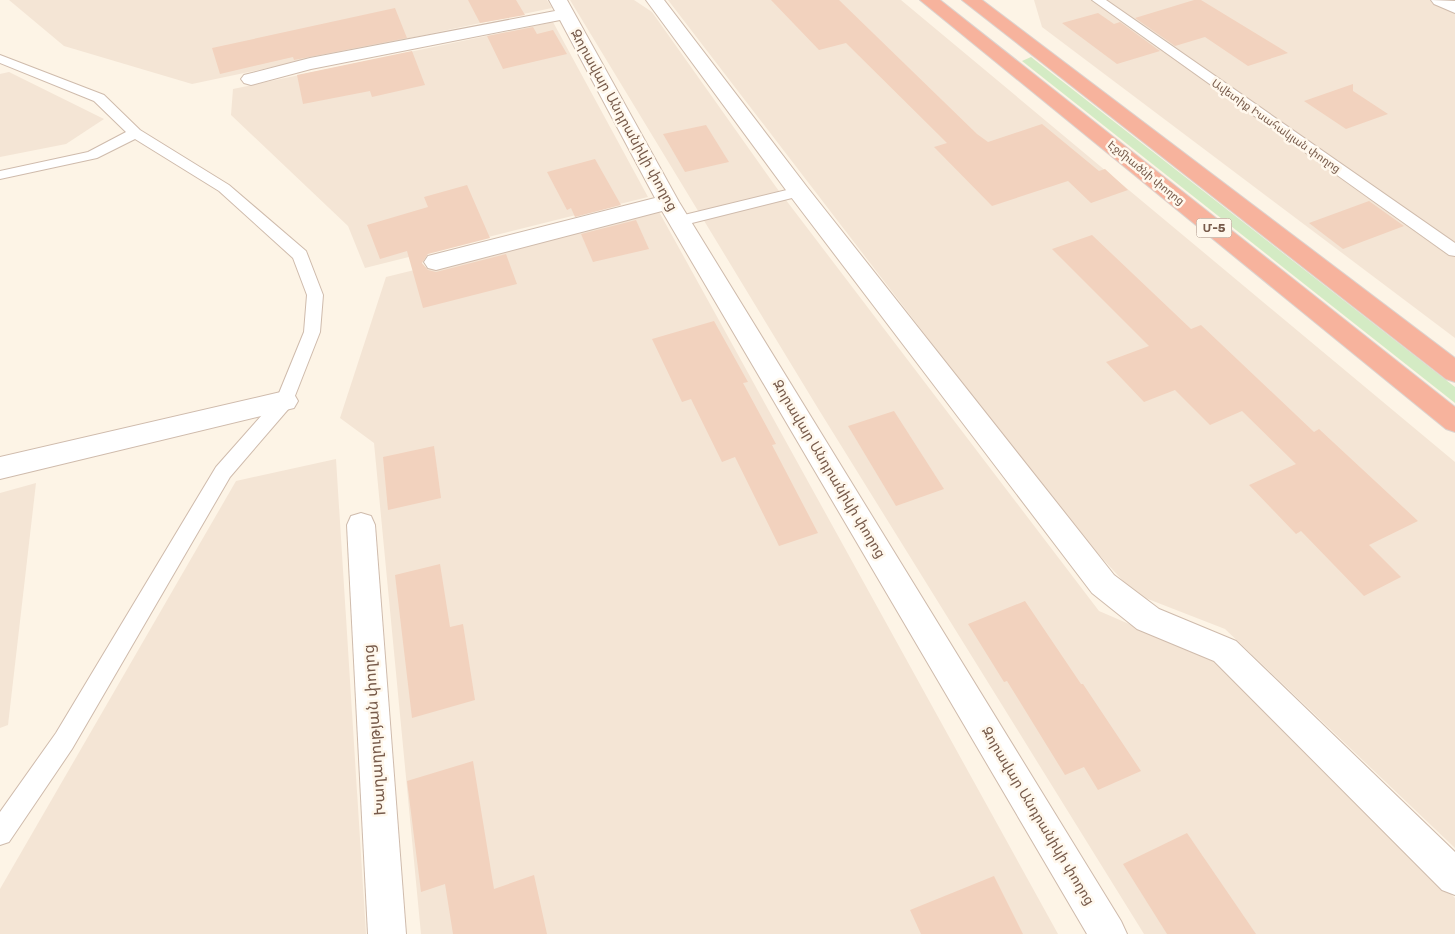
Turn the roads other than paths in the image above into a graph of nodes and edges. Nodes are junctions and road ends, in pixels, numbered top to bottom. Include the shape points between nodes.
1 (655, 0) edge
2 (929, 0) edge
3 (971, 0) edge
4 (1098, 0) edge
5 (1440, 0) edge
6 (562, 7) edge
7 (1455, 8) edge
8 (1003, 25) junction
9 (972, 34) junction
10 (0, 59) edge
11 (251, 79) dead end
12 (134, 133) junction
13 (0, 175) edge
14 (799, 192) junction
15 (674, 212) junction
16 (1455, 251) edge
17 (436, 262) dead end
18 (1455, 372) edge
19 (285, 401) junction
20 (1455, 422) edge
21 (0, 468) edge
22 (361, 526) dead end
23 (0, 833) edge
24 (1455, 877) edge
25 (388, 934) edge
26 (1108, 934) edge

1 - 14 street
2 - 9 highway, Էջմիածնի փողոց / Մ-5
3 - 8 highway, Մ-5
4 - 16 lane, Ավետիք Իսահակյան փողոց
5 - 7 street
6 - 11 street
6 - 15 street, Զորավար Անդրանիկի փողոց
8 - 9 highway
8 - 18 highway, Մ-5
9 - 20 highway, Էջմիածնի փողոց / Մ-5
10 - 12 lane via 100,98
12 - 13 lane via 92,155
12 - 19 lane via 224,188 300,255 315,295 312,332
14 - 15 lane
14 - 24 street via 1103,584 1148,619 1225,651
15 - 17 street
15 - 26 street, Զորավար Անդրանիկի փողոց
19 - 21 street
19 - 23 lane via 223,472 64,741
22 - 25 street, Խաղաղության փողոց

